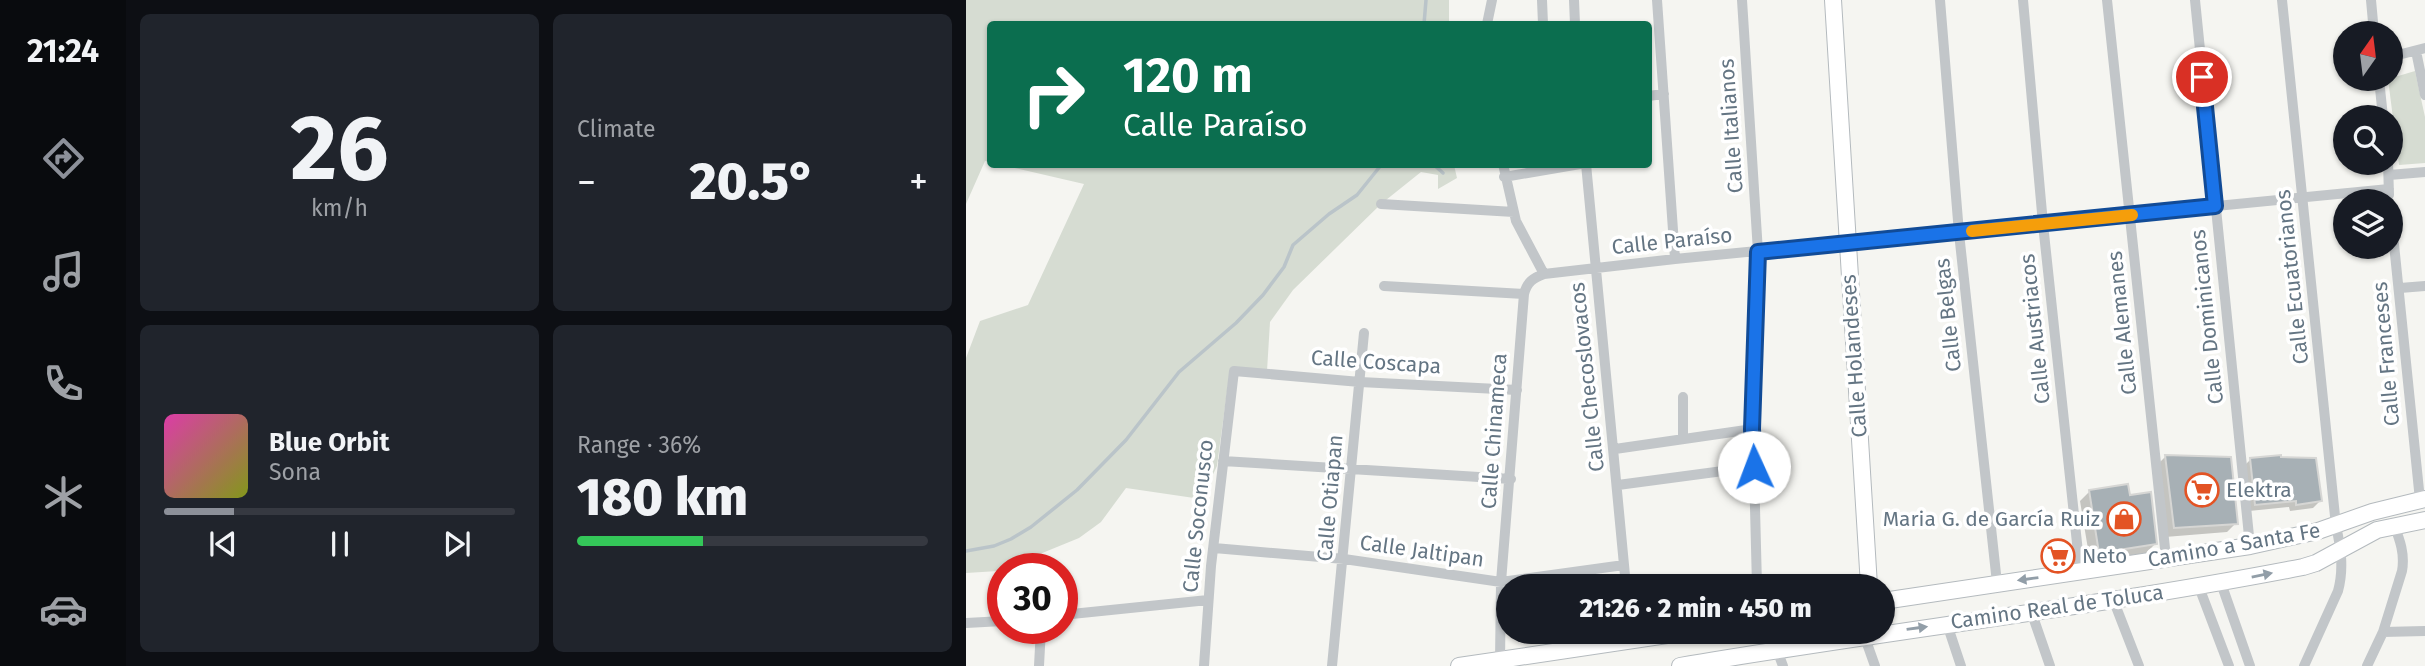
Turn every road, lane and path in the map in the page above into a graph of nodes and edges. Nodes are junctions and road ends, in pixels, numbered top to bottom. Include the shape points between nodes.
1 (1492, 0) edge
2 (1542, 0) edge
3 (1574, 0) edge
4 (1657, 0) edge
5 (1742, 0) edge
6 (1833, 0) edge
7 (1940, 0) edge
8 (2024, 0) edge
9 (2107, 0) edge
10 (2195, 0) edge
11 (2282, 0) edge
12 (2371, 0) edge
13 (1488, 21) edge
14 (1543, 21) edge
15 (1575, 21) edge
16 (2373, 21) edge
17 (2420, 50) edge
18 (1654, 54) edge
19 (1664, 94) junction
20 (1652, 96) edge
21 (2425, 96) edge
22 (1503, 168) edge
23 (1557, 168) edge
24 (1586, 168) edge
25 (2425, 172) edge
26 (2403, 174) edge
27 (2389, 175) edge
28 (1504, 177) junction
29 (2389, 189) edge
30 (2333, 195) edge
31 (2303, 198) junction
32 (1381, 204) dead end
33 (2215, 206) junction
34 (2130, 215) junction
35 (1515, 216) junction
36 (2043, 224) junction
37 (1959, 233) junction
38 (1846, 243) junction
39 (1758, 252) junction
40 (1675, 259) junction
41 (2397, 259) edge
42 (1595, 268) junction
43 (1544, 274) junction
44 (1384, 286) dead end
45 (2425, 286) edge
46 (2400, 288) junction
47 (1524, 294) junction
48 (1364, 333) dead end
49 (1234, 371) joint
50 (1360, 382) junction
51 (1517, 390) junction
52 (1683, 397) dead end
53 (2425, 413) edge
54 (2412, 414) junction
55 (1752, 429) junction
56 (1683, 438) junction
57 (2419, 441) edge
58 (1615, 449) junction
59 (1223, 461) junction
60 (1754, 467) junction
61 (1351, 470) junction
62 (1511, 480) junction
63 (1618, 485) junction
64 (2423, 500) edge
65 (2425, 520) edge
66 (2394, 525) junction
67 (2336, 526) junction
68 (2250, 546) junction
69 (1214, 548) junction
70 (2342, 550) junction
71 (2166, 558) junction
72 (1344, 559) junction
73 (1624, 565) junction
74 (2080, 571) junction
75 (1502, 574) edge
76 (1559, 574) edge
77 (1625, 574) edge
78 (1757, 574) edge
79 (1868, 574) edge
80 (1496, 581) edge
81 (1997, 583) junction
82 (2221, 583) junction
83 (2199, 587) junction
84 (1895, 599) edge
85 (2113, 599) junction
86 (1208, 600) junction
87 (2031, 611) junction
88 (1078, 613) edge
89 (987, 622) edge
90 (966, 624) edge
91 (1947, 624) junction
92 (1895, 631) edge
93 (2425, 631) edge
94 (2383, 632) junction
95 (1040, 644) edge
96 (1500, 644) edge
97 (1589, 644) edge
98 (1831, 644) edge
99 (1867, 644) edge
100 (1780, 658) edge
101 (1500, 661) junction
102 (1699, 664) edge
103 (1039, 666) edge
104 (1204, 666) edge
105 (1332, 666) edge
106 (1458, 666) edge
107 (1680, 666) edge
108 (1875, 666) edge
109 (1961, 666) edge
110 (2050, 666) edge
111 (2138, 666) edge
112 (2229, 666) edge
113 (2250, 666) edge
114 (2304, 666) edge
115 (2367, 666) edge

1 - 13 street
2 - 14 street
3 - 15 street
4 - 18 street
5 - 39 street, Calle Italianos
6 - 38 main road, Calle Holandeses
7 - 37 street, Calle Belgas
8 - 36 street, Calle Austriacos
9 - 34 street, Calle Alemanes
10 - 33 street, Calle Dominicanos
11 - 31 street, Calle Ecuatorianos
12 - 16 street
17 - 21 street
18 - 19 street
19 - 20 street
19 - 40 street
22 - 28 street
23 - 28 street
24 - 42 street, Calle Checoslovacos
25 - 26 street
27 - 29 street, Calle Franceses
28 - 35 street
30 - 31 street, Calle Paraíso
31 - 33 street, Calle Paraíso
31 - 67 street, Calle Ecuatorianos
32 - 35 street
33 - 34 street, Calle Paraíso
33 - 68 street, Calle Dominicanos
34 - 36 street, Calle Paraíso
34 - 71 street, Calle Alemanes
35 - 43 street
36 - 37 street, Calle Paraíso
36 - 74 street, Calle Austriacos
37 - 38 street, Calle Paraíso
37 - 81 street, Calle Belgas
38 - 39 street, Calle Paraíso
38 - 79 main road, Calle Holandeses
39 - 40 street, Calle Paraíso
39 - 55 street, Calle Italianos
40 - 42 street, Calle Paraíso
41 - 46 street, Calle Franceses
42 - 43 street, Calle Paraíso
42 - 58 street, Calle Checoslovacos
43 - 47 street via 1533,278
44 - 47 street
45 - 46 street
46 - 54 street, Calle Franceses
47 - 51 street, Calle Chinameca
48 - 50 street, Calle Otiapan
49 - 50 street, Calle Coscapa
49 - 59 street, Calle Soconusco
50 - 51 street, Calle Coscapa
50 - 61 street, Calle Otiapan
51 - 62 street, Calle Chinameca
52 - 56 street
53 - 54 street
54 - 57 street, Calle Franceses
55 - 56 street
55 - 60 street, Calle Italianos
56 - 58 street
57 - 64 street, Calle Franceses
58 - 63 street, Calle Checoslovacos
59 - 61 street
59 - 69 street, Calle Soconusco
60 - 63 street
60 - 78 street, Calle Italianos
61 - 62 street
61 - 72 street, Calle Otiapan
62 - 75 street, Calle Chinameca
63 - 73 street, Calle Checoslovacos
64 - 67 main road
65 - 66 main road, Camino Real de Toluca
66 - 70 main road, Camino Real de Toluca
66 - 94 street via 2404,561
67 - 68 main road, Camino a Santa Fe
67 - 70 street, Calle Ecuatorianos
68 - 71 main road, Camino a Santa Fe
69 - 72 street, Calle Jaltipan
69 - 86 street, Calle Soconusco
82 -> 70 main road, Camino Real de Toluca via 2303,567
70 - 114 street, Calle Ecuatorianos via 2338,591
71 - 74 main road, Camino a Santa Fe
72 - 80 street, Calle Jaltipan
72 - 105 street, Calle Otiapan
73 - 76 street, Calle Jaltipan
73 - 77 street, Calle Checoslovacos
74 -> 81 main road, Camino a Santa Fe
81 - 84 main road, Camino a Santa Fe
82 - 83 main road, Camino Real de Toluca
82 - 113 street
83 - 85 main road, Camino Real de Toluca
83 - 112 street
85 - 87 main road, Camino Real de Toluca
85 - 111 street
86 - 88 street
86 - 104 street, Calle Soconusco
87 - 91 main road, Camino Real de Toluca
87 - 110 street
89 - 90 street
92 -> 91 main road, Camino Real de Toluca
91 - 109 street
93 - 94 street
94 - 115 street
95 - 103 street
96 - 101 street, Calle Chinameca
97 - 101 main road
98 - 100 main road, Camino Real de Toluca
99 - 108 street
100 - 102 main road, Camino Real de Toluca
101 - 106 main road
102 - 107 main road, Camino Real de Toluca

